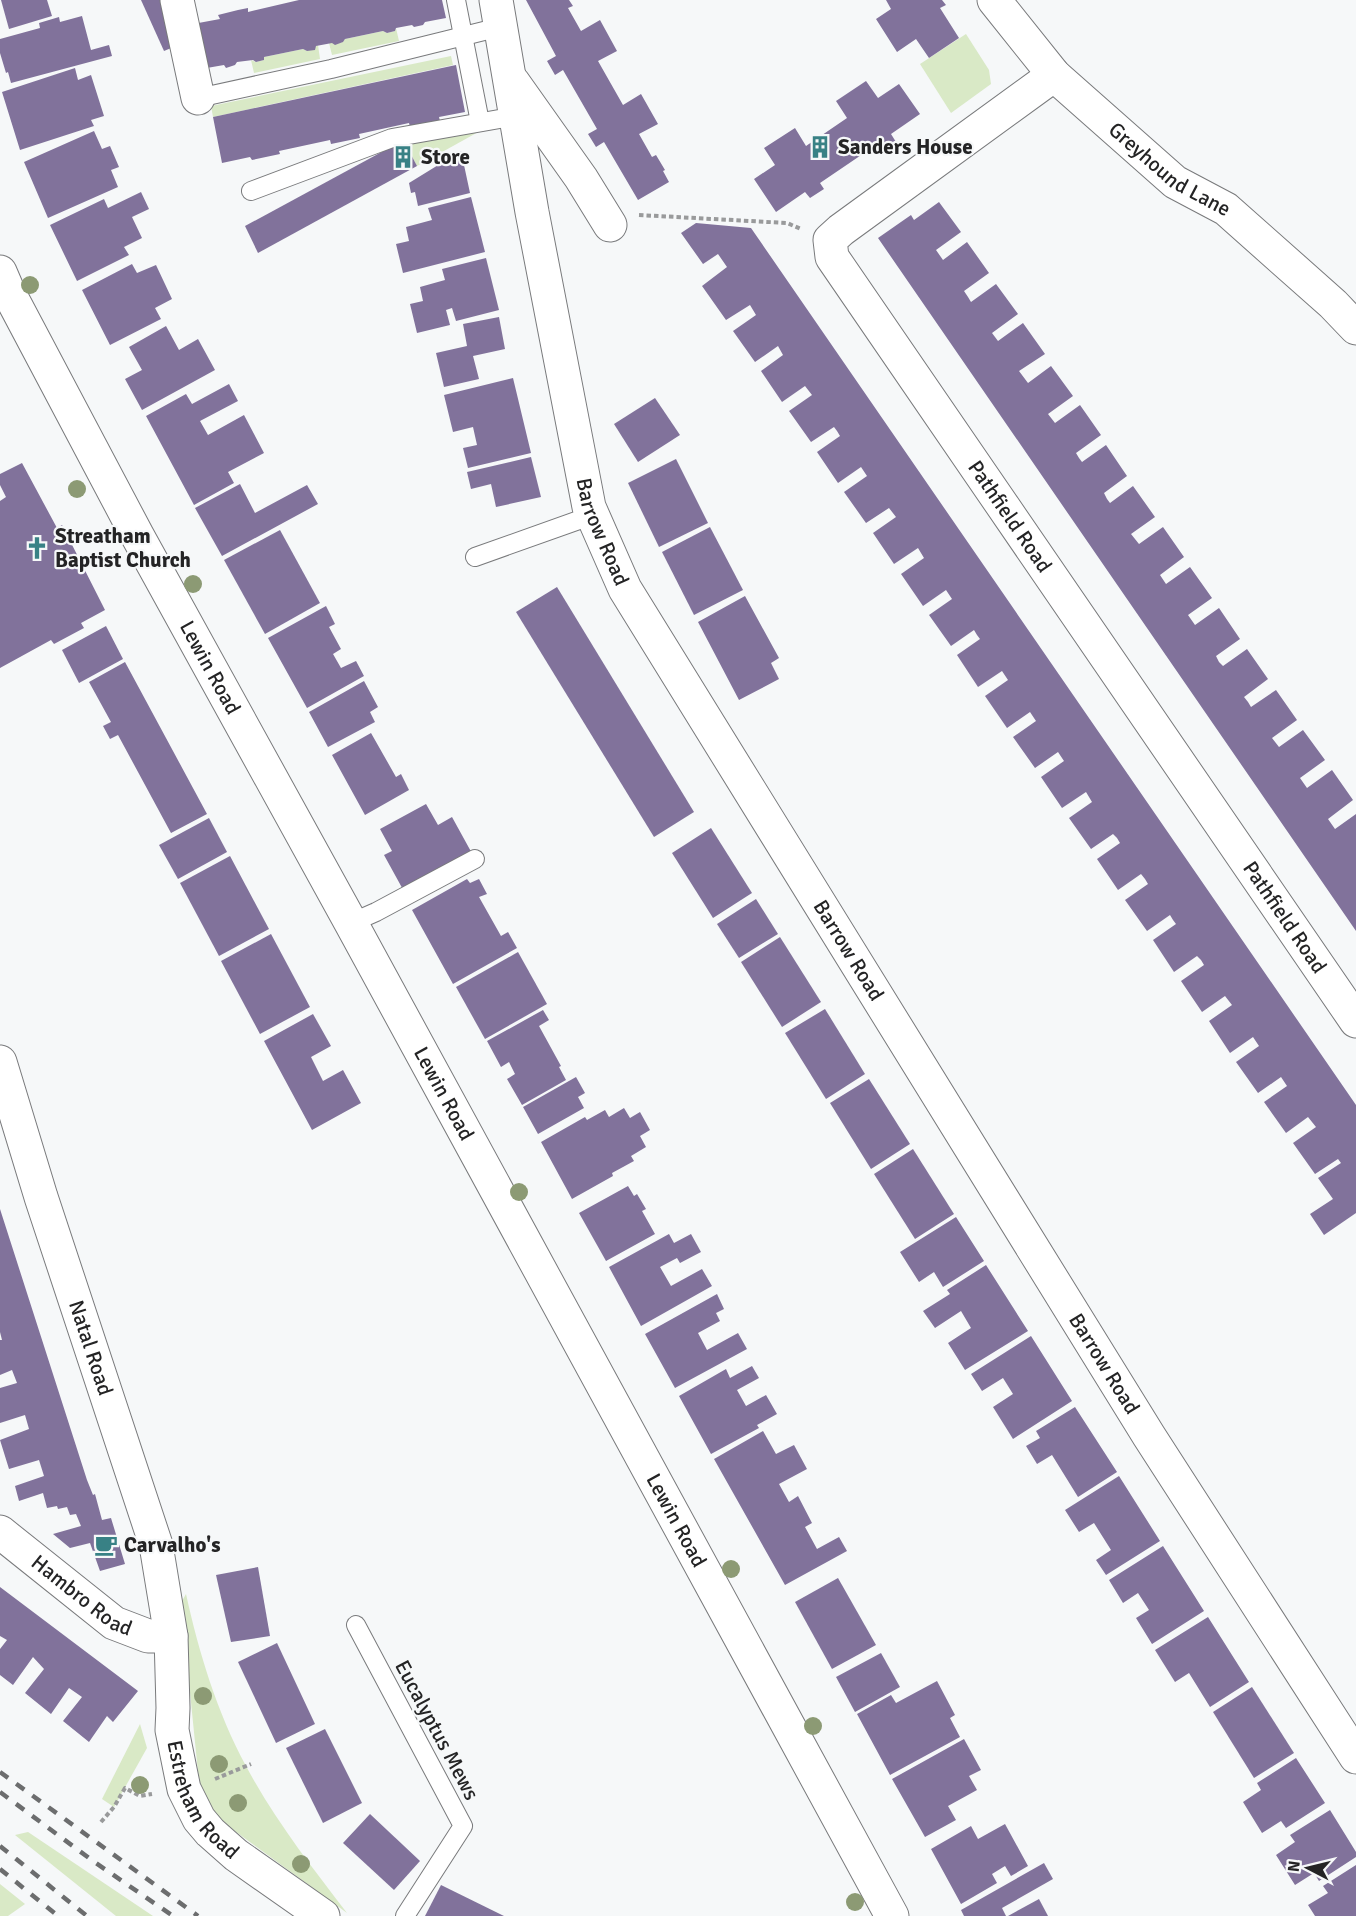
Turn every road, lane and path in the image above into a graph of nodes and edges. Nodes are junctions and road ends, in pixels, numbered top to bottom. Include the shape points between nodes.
1 (456, 0) edge
2 (180, 1) edge
3 (997, 1) edge
4 (498, 14) edge
5 (463, 37) junction
6 (509, 75) junction
7 (1054, 75) junction
8 (198, 98) joint
9 (516, 116) junction
10 (480, 122) junction
11 (251, 191) dead end
12 (621, 221) joint
13 (830, 240) junction
14 (0, 272) edge
15 (1356, 328) edge
16 (593, 515) junction
17 (475, 557) dead end
18 (475, 859) dead end
19 (351, 923) junction
20 (1356, 1021) edge
21 (0, 1062) edge
22 (0, 1532) edge
23 (356, 1625) dead end
24 (171, 1636) junction
25 (1356, 1757) edge
26 (162, 1793) dead end
27 (101, 1822) dead end
28 (323, 1916) edge
29 (405, 1916) edge
30 (892, 1916) edge

1 - 5 lane
2 - 8 street
3 - 7 street, Greyhound Lane
4 - 5 lane
4 - 6 street, Barrow Road
5 - 8 lane
5 - 10 lane
6 - 9 street, Barrow Road
6 - 12 street, Barrow Road via 581,178
7 - 13 street
7 - 15 street, Greyhound Lane via 1173,180 1226,209
9 - 10 lane
9 - 16 street, Barrow Road
10 - 11 lane via 392,138
12 - 13 path via 641,214 787,223
13 - 20 street, Pathfield Road via 832,257
14 - 19 street, Lewin Road via 132,525
16 - 17 lane
16 - 25 street, Barrow Road via 632,599 1136,1416
18 - 19 lane
19 - 30 street, Lewin Road
21 - 24 street, Natal Road via 156,1545
22 - 24 street, Hambro Road via 114,1623 148,1636
23 - 29 lane, Eucalyptus Mews via 463,1826
24 - 28 street, Estreham Road via 172,1730 184,1789 192,1807 210,1832 236,1855
26 - 27 path via 140,1796 125,1788

